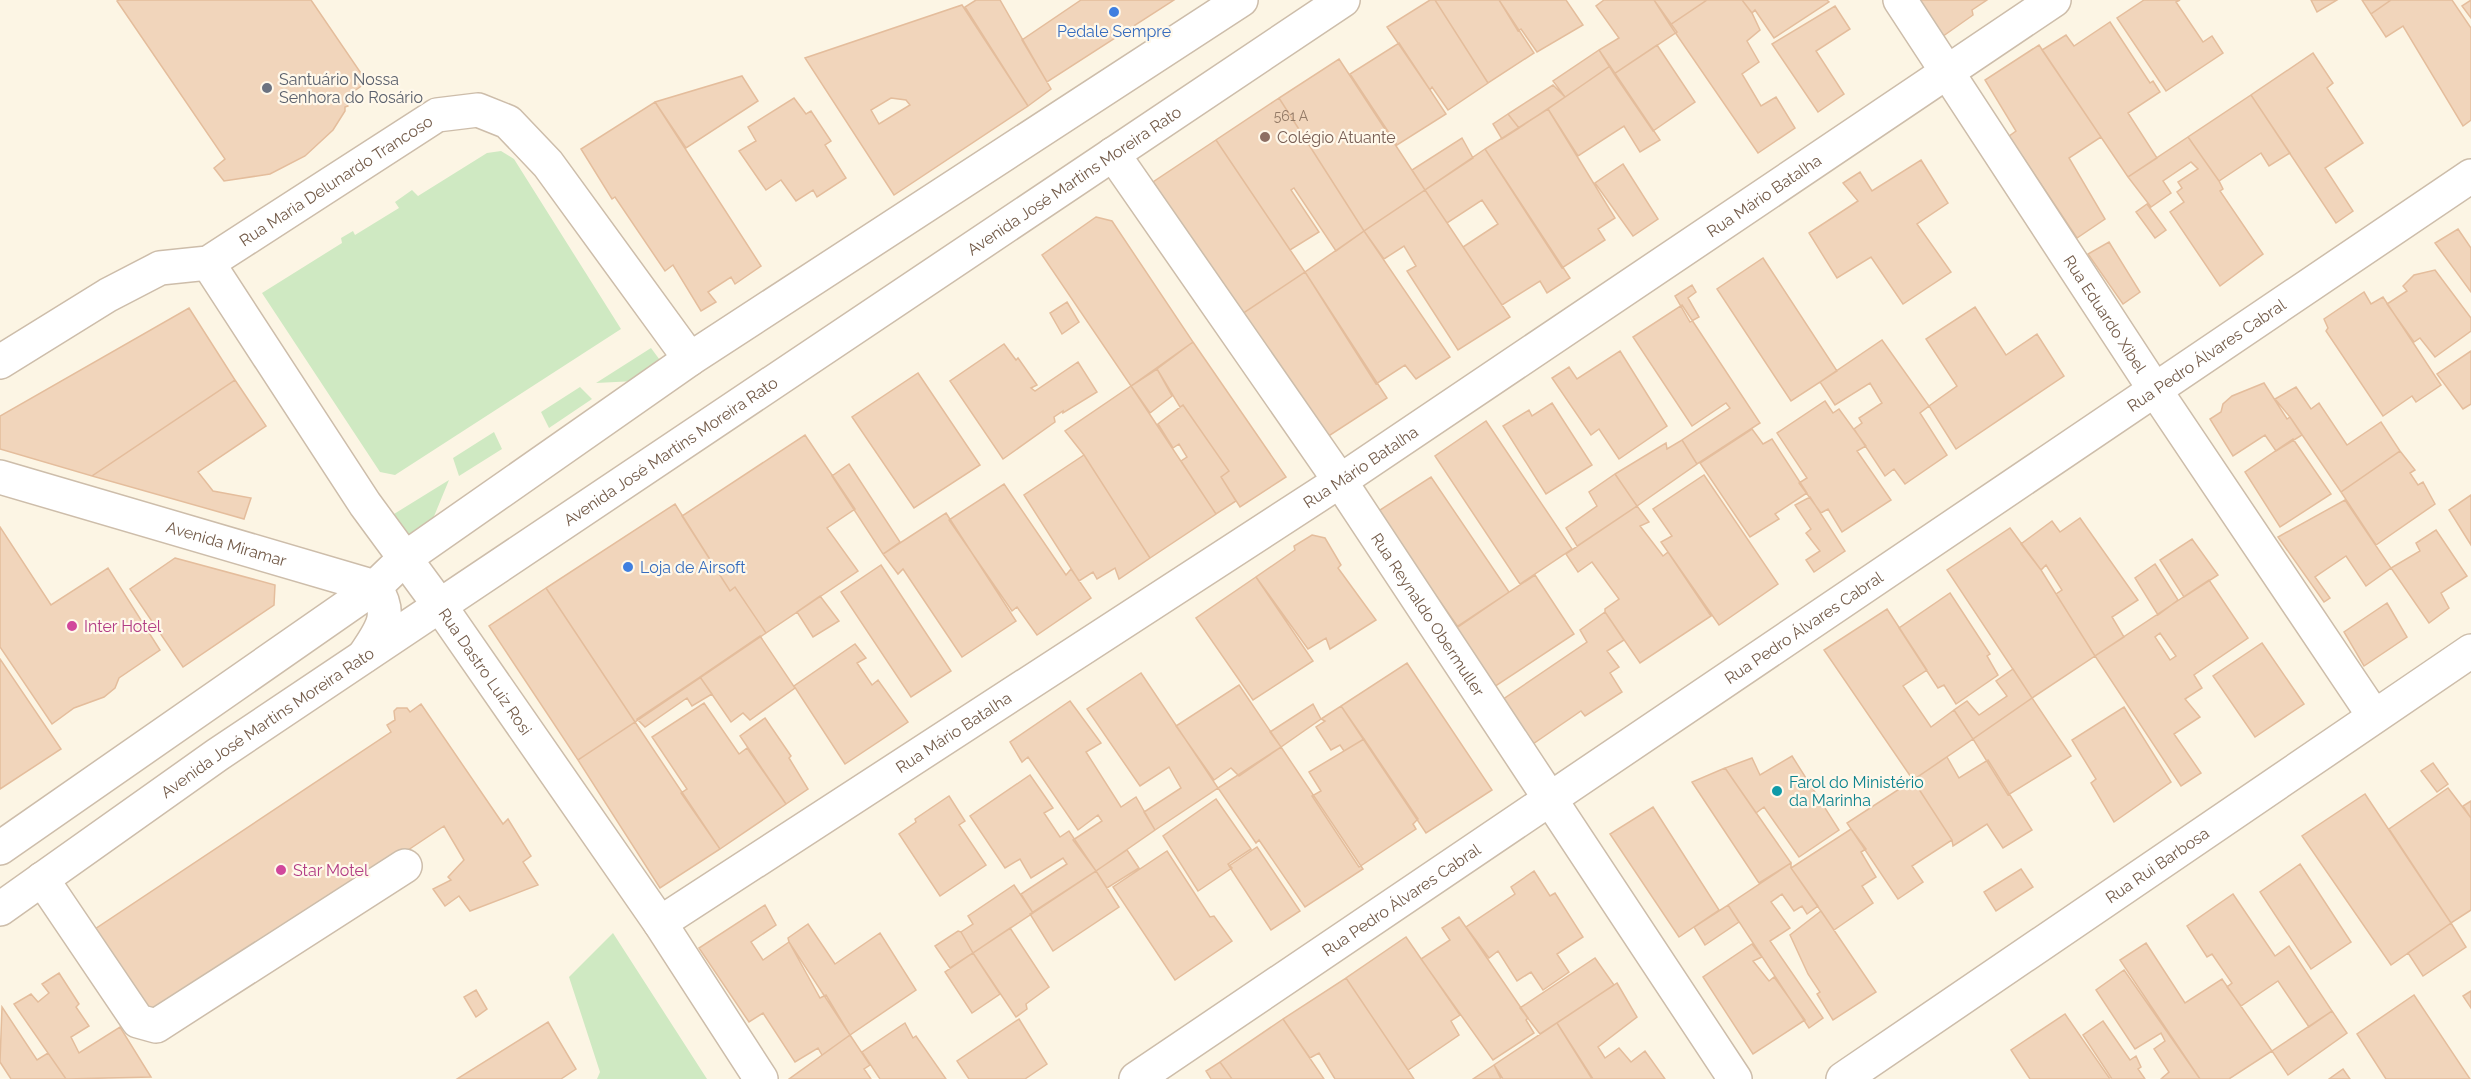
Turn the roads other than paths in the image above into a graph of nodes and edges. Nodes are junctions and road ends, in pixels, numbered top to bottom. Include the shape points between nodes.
1 (1241, 0) edge
2 (1343, 0) edge
3 (1900, 0) edge
4 (2054, 0) edge
5 (1948, 72) junction
6 (1113, 154) junction
7 (2471, 176) edge
8 (208, 263) junction
9 (690, 359) junction
10 (0, 362) edge
11 (2155, 390) junction
12 (0, 477) edge
13 (1340, 481) junction
14 (404, 559) junction
15 (375, 587) junction
16 (440, 606) junction
17 (2471, 651) edge
18 (363, 658) junction
19 (2374, 716) junction
20 (1549, 800) junction
21 (0, 848) edge
22 (405, 866) dead end
23 (42, 879) junction
24 (0, 909) edge
25 (660, 923) junction
26 (761, 1079) edge
27 (1136, 1079) edge
28 (1735, 1079) edge
29 (1843, 1079) edge

1 - 9 street
2 - 6 street, Avenida José Martins Moreira Rato
3 - 5 street, Rua Eduardo Xibel
4 - 5 street, Rua Mário Batalha
5 - 11 street, Rua Eduardo Xibel
5 - 13 street, Rua Mário Batalha
6 - 13 street, Rua Reynaldo Obermuller
6 - 16 street, Avenida José Martins Moreira Rato
7 - 11 street, Rua Pedro Álvares Cabral
8 - 9 street, Rua Maria Delunardo Trancoso via 437,115 478,110 508,122 548,164
8 - 10 street, Rua Maria Delunardo Trancoso via 160,268 108,295
8 - 14 street, Rua Dastro Luiz Rosi
9 - 14 street
11 - 19 street, Rua Eduardo Xibel
11 - 20 street, Rua Pedro Álvares Cabral
12 - 15 street, Avenida Miramar
13 - 20 street, Rua Reynaldo Obermuller
13 - 25 street, Rua Mário Batalha
14 - 15 street
14 - 16 street, Rua Dastro Luiz Rosi
15 - 18 street via 385,602 384,627
15 - 21 street
16 - 18 street, Avenida José Martins Moreira Rato
16 - 25 street, Rua Dastro Luiz Rosi
17 - 19 street, Rua Rui Barbosa
18 - 23 street, Avenida José Martins Moreira Rato
19 - 29 street, Rua Rui Barbosa
20 - 27 street, Rua Pedro Álvares Cabral
20 - 28 street, Rua Reynaldo Obermuller
22 - 23 street via 156,1026 138,1021
23 - 24 street, Avenida José Martins Moreira Rato
25 - 26 street, Rua Dastro Luiz Rosi

